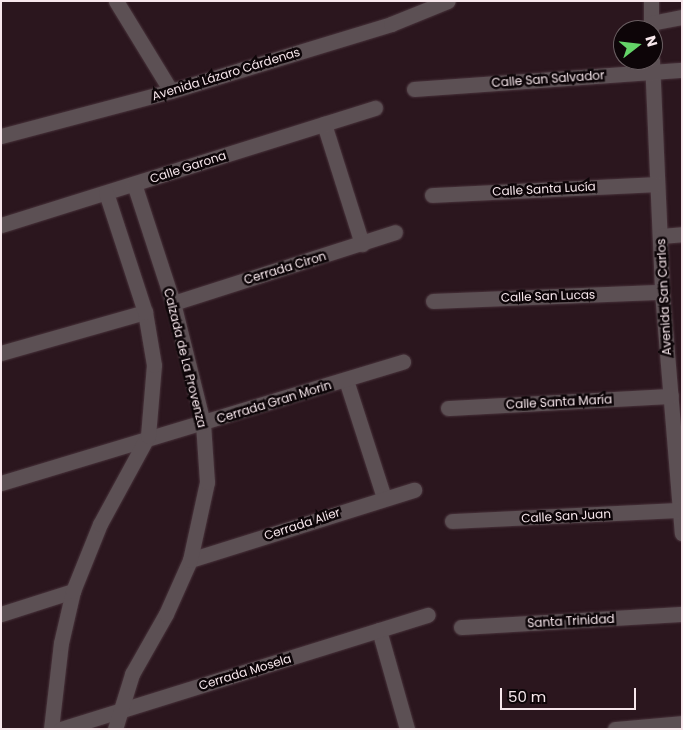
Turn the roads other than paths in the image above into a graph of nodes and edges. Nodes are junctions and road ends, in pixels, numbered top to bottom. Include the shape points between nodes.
1 (116, 1) edge
2 (448, 1) edge
3 (651, 1) edge
4 (682, 17) edge
5 (651, 20) edge
6 (663, 23) edge
7 (663, 67) edge
8 (613, 70) edge
9 (652, 70) edge
10 (682, 70) edge
11 (414, 89) dead end
12 (171, 91) junction
13 (374, 108) dead end
14 (324, 124) junction
15 (1, 136) edge
16 (134, 184) junction
17 (656, 184) junction
18 (106, 193) junction
19 (432, 195) dead end
20 (1, 225) edge
21 (395, 232) dead end
22 (682, 234) edge
23 (660, 236) junction
24 (362, 244) junction
25 (662, 292) junction
26 (434, 301) dead end
27 (174, 303) junction
28 (145, 312) junction
29 (1, 353) edge
30 (403, 362) dead end
31 (346, 380) junction
32 (671, 396) junction
33 (448, 408) dead end
34 (203, 423) junction
35 (148, 436) junction
36 (679, 448) edge
37 (1, 483) edge
38 (414, 490) dead end
39 (384, 498) junction
40 (681, 510) edge
41 (452, 521) dead end
42 (682, 533) edge
43 (190, 560) junction
44 (73, 591) junction
45 (1, 614) edge
46 (682, 614) edge
47 (428, 615) dead end
48 (461, 627) dead end
49 (379, 630) junction
50 (118, 712) junction
51 (682, 723) edge
52 (51, 729) edge
53 (61, 729) edge
54 (115, 729) edge
55 (407, 729) edge
56 (615, 729) edge

1 - 12 street
2 - 12 street, Avenida Lázaro Cárdenas via 391,24
3 - 5 street
4 - 6 street
7 - 10 street, Calle San Salvador
8 - 11 street, Calle San Salvador
9 - 17 street, Avenida San Carlos
12 - 15 street, Avenida Lázaro Cárdenas
13 - 14 street, Calle Garona
14 - 16 street, Calle Garona
14 - 24 street
16 - 18 street, Calle Garona
16 - 27 street, Calzada de La Provenza
17 - 19 street, Calle Santa Lucía
17 - 23 street, Avenida San Carlos
18 - 20 street, Calle Garona
18 - 28 street
21 - 24 street, Cerrada Ciron
22 - 23 street
23 - 25 street, Avenida San Carlos
24 - 27 street, Cerrada Ciron
25 - 26 street, Calle San Lucas
25 - 32 street, Avenida San Carlos
27 - 34 street, Calzada de La Provenza
28 - 29 street
28 - 35 street via 154,365
30 - 31 street, Cerrada Gran Morin
31 - 34 street, Cerrada Gran Morin
31 - 39 street
32 - 33 street, Calle Santa María
32 - 36 street, Avenida San Carlos
34 - 35 street, Cerrada Gran Morin
34 - 43 street, Calzada de La Provenza via 207,482
35 - 37 street, Cerrada Gran Morin
35 - 44 street via 100,524
36 - 40 street, Avenida San Carlos
38 - 39 street, Cerrada Alier
39 - 43 street, Cerrada Alier
40 - 41 street, Calle San Juan
40 - 42 street, Avenida San Carlos
43 - 50 street, Calzada de La Provenza via 166,614 132,674
44 - 45 street
44 - 52 street via 61,643
46 - 48 street, Santa Trinidad
47 - 49 street, Cerrada Mosela
49 - 50 street, Cerrada Mosela
49 - 55 street
50 - 53 street, Cerrada Mosela
50 - 54 street, Calzada de La Provenza
51 - 56 street

